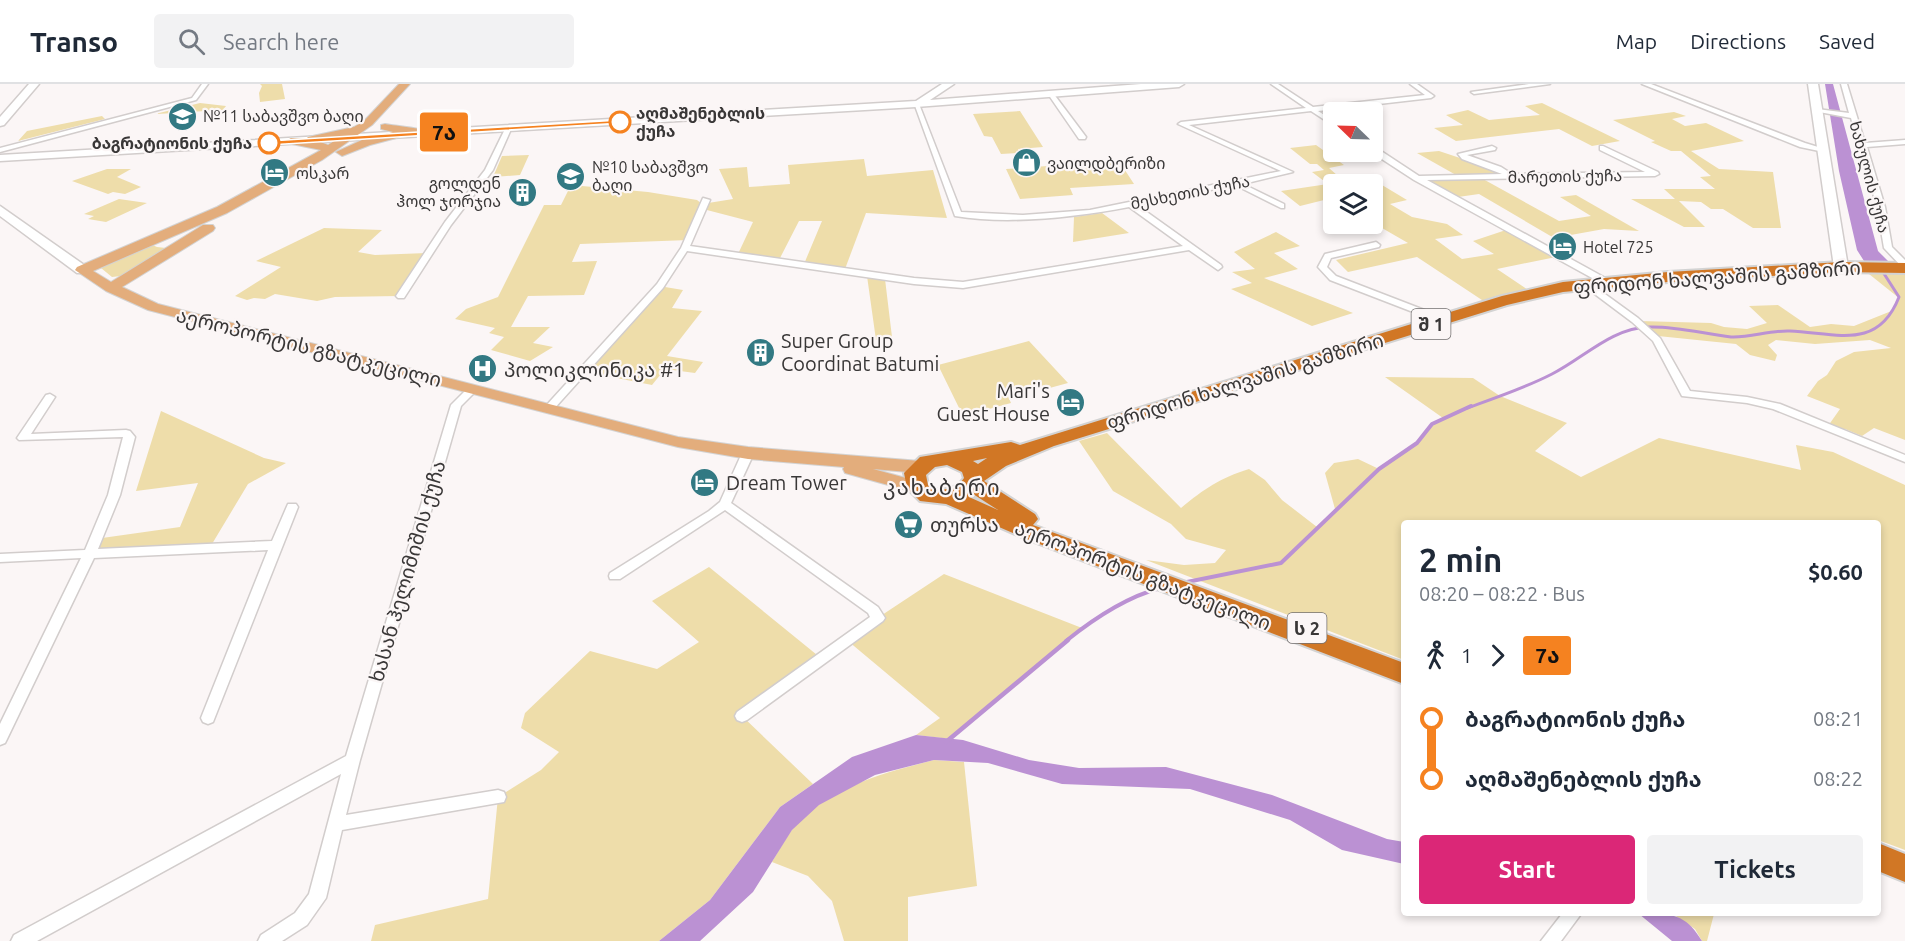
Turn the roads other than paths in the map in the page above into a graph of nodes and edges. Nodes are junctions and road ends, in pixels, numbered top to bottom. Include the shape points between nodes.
1 (22, 84) edge
2 (34, 84) edge
3 (205, 84) edge
4 (405, 84) edge
5 (416, 84) edge
6 (949, 84) edge
7 (1179, 84) edge
8 (1274, 84) edge
9 (1413, 84) edge
10 (1547, 84) edge
11 (1645, 84) edge
12 (1813, 84) edge
13 (1844, 84) edge
14 (1474, 92) dead end
15 (1051, 94) junction
16 (916, 104) junction
17 (0, 110) edge
18 (1312, 110) junction
19 (1823, 112) junction
20 (1853, 116) junction
21 (1323, 117) edge
22 (0, 123) edge
23 (373, 123) junction
24 (509, 127) junction
25 (425, 133) junction
26 (396, 135) junction
27 (355, 137) junction
28 (1082, 137) dead end
29 (312, 140) junction
30 (291, 141) junction
31 (1905, 142) edge
32 (1862, 145) junction
33 (1492, 148) dead end
34 (1603, 148) dead end
35 (0, 150) edge
36 (1824, 150) junction
37 (340, 153) junction
38 (1383, 156) edge
39 (318, 157) junction
40 (0, 160) edge
41 (1511, 176) junction
42 (1417, 178) junction
43 (1236, 183) junction
44 (706, 200) dead end
45 (1129, 203) junction
46 (1281, 206) dead end
47 (0, 210) edge
48 (162, 237) junction
49 (186, 241) junction
50 (1376, 245) dead end
51 (1190, 247) junction
52 (685, 248) junction
53 (1905, 266) edge
54 (1218, 267) dead end
55 (1842, 267) junction
56 (82, 270) junction
57 (1606, 282) junction
58 (1587, 284) junction
59 (111, 288) junction
60 (400, 296) dead end
61 (1442, 320) junction
62 (473, 389) junction
63 (50, 397) dead end
64 (548, 409) junction
65 (1047, 442) junction
66 (747, 453) junction
67 (951, 459) junction
68 (1905, 459) edge
69 (918, 477) junction
70 (974, 481) junction
71 (951, 497) junction
72 (725, 504) junction
73 (292, 507) dead end
74 (276, 545) junction
75 (90, 553) junction
76 (0, 558) edge
77 (615, 576) dead end
78 (1157, 576) junction
79 (1208, 595) junction
80 (1401, 664) edge
81 (1401, 673) edge
82 (742, 716) dead end
83 (208, 718) dead end
84 (0, 739) edge
85 (352, 760) junction
86 (498, 797) dead end
87 (335, 824) junction
88 (1881, 847) edge
89 (1905, 857) edge
90 (1881, 858) edge
91 (1905, 868) edge
92 (1570, 916) edge
93 (20, 941) edge
94 (267, 941) edge
95 (1550, 941) edge

1 - 17 street
2 - 22 street
3 - 35 street via 194,99
4 - 23 main road
5 - 23 main road
6 - 16 street
7 - 15 street
8 - 18 street
9 - 18 street via 1431,96
10 - 14 street
11 - 36 street
12 - 19 street, ხახულის ქუჩა
13 - 20 street, ხახულის ქუჩა
15 - 16 street
15 - 28 street
16 - 24 street
16 - 45 street, მესხეთის ქუჩა via 958,214 1060,215
18 - 21 street
18 - 43 street, მესხეთის ქუჩა via 1182,123 1289,171
19 - 20 street
19 - 36 street, ხახულის ქუჩა
20 - 32 street, ხახულის ქუჩა
23 - 25 main road via 391,130
23 - 27 main road
23 - 29 main road
24 - 25 street
24 - 60 street via 486,175
25 - 26 street
26 - 27 street
26 - 37 main road
27 - 29 street
27 - 37 main road
27 - 39 main road
29 - 30 street
30 - 39 main road via 321,145 324,148
30 - 40 street
31 - 32 street
32 - 53 street, ხახულის ქუჩა via 1881,207 1888,248
33 - 41 street via 1462,154
34 - 41 street, მარეთის ქუჩა via 1655,174
36 - 55 street, ხახულის ქუჩა
37 - 49 main road
38 - 42 street
39 - 48 main road via 222,210
41 - 42 street, მარეთის ქუჩა
42 - 57 street
43 - 45 street, მესხეთის ქუჩა
43 - 46 street
44 - 52 street
45 - 51 street
47 - 56 street, აეროპორტის გზატკეცილი
48 - 49 main road via 159,243 163,245
48 - 56 main road
49 - 59 main road
50 - 61 street via 1328,256 1322,267 1332,278
51 - 52 street via 963,285
51 - 54 street
52 - 64 street via 660,286
53 - 55 highway, ფრიდონ ხალვაშის გამზირი / შ 1
55 - 57 highway, ფრიდონ ხალვაშის გამზირი / შ 1
56 - 59 main road, აეროპორტის გზატკეცილი
57 - 58 highway, ფრიდონ ხალვაშის გამზირი / შ 1
58 - 61 highway, ფრიდონ ხალვაშის გამზირი / შ 1 via 1502,301
58 - 68 street via 1652,335 1686,394 1776,406
59 - 62 main road, აეროპორტის გზატკეცილი via 153,307
61 - 65 highway, ფრიდონ ხალვაშის გამზირი / შ 1
62 - 64 main road, აეროპორტის გზატკეცილი
62 - 85 street, ხასან ჰელიმიშის ქუჩა via 456,405
63 - 75 street via 23,438 109,433 126,433 129,437 114,495
64 - 66 main road, აეროპორტის გზატკეცილი via 678,442
65 - 67 highway, შ 1
65 - 70 highway, შ 1 via 998,461
66 - 69 main road, აეროპორტის გზატკეცილი
66 - 72 street
67 - 69 highway via 928,462
67 - 70 highway via 971,469
69 - 71 highway via 931,496
70 - 71 highway via 961,494
70 - 78 highway, აეროპორტის გზატკეცილი / ს 2 via 1044,529
71 - 78 highway, აეროპორტის გზატკეცილი / ს 2 via 995,518
72 - 77 street
72 - 82 street via 873,610 878,618
73 - 74 street
74 - 75 street
74 - 83 street
75 - 76 street
75 - 84 street
78 - 79 highway, აეროპორტის გზატკეცილი / ს 2
79 - 80 highway, აეროპორტის გზატკეცილი / ს 2
79 - 81 highway, აეროპორტის გზატკეცილი / ს 2
85 - 87 street, ხასან ჰელიმიშის ქუჩა
85 - 93 street
86 - 87 street
87 - 94 street, ხასან ჰელიმიშის ქუჩა via 317,898 301,919
88 - 89 highway
90 - 91 highway
92 - 95 street

